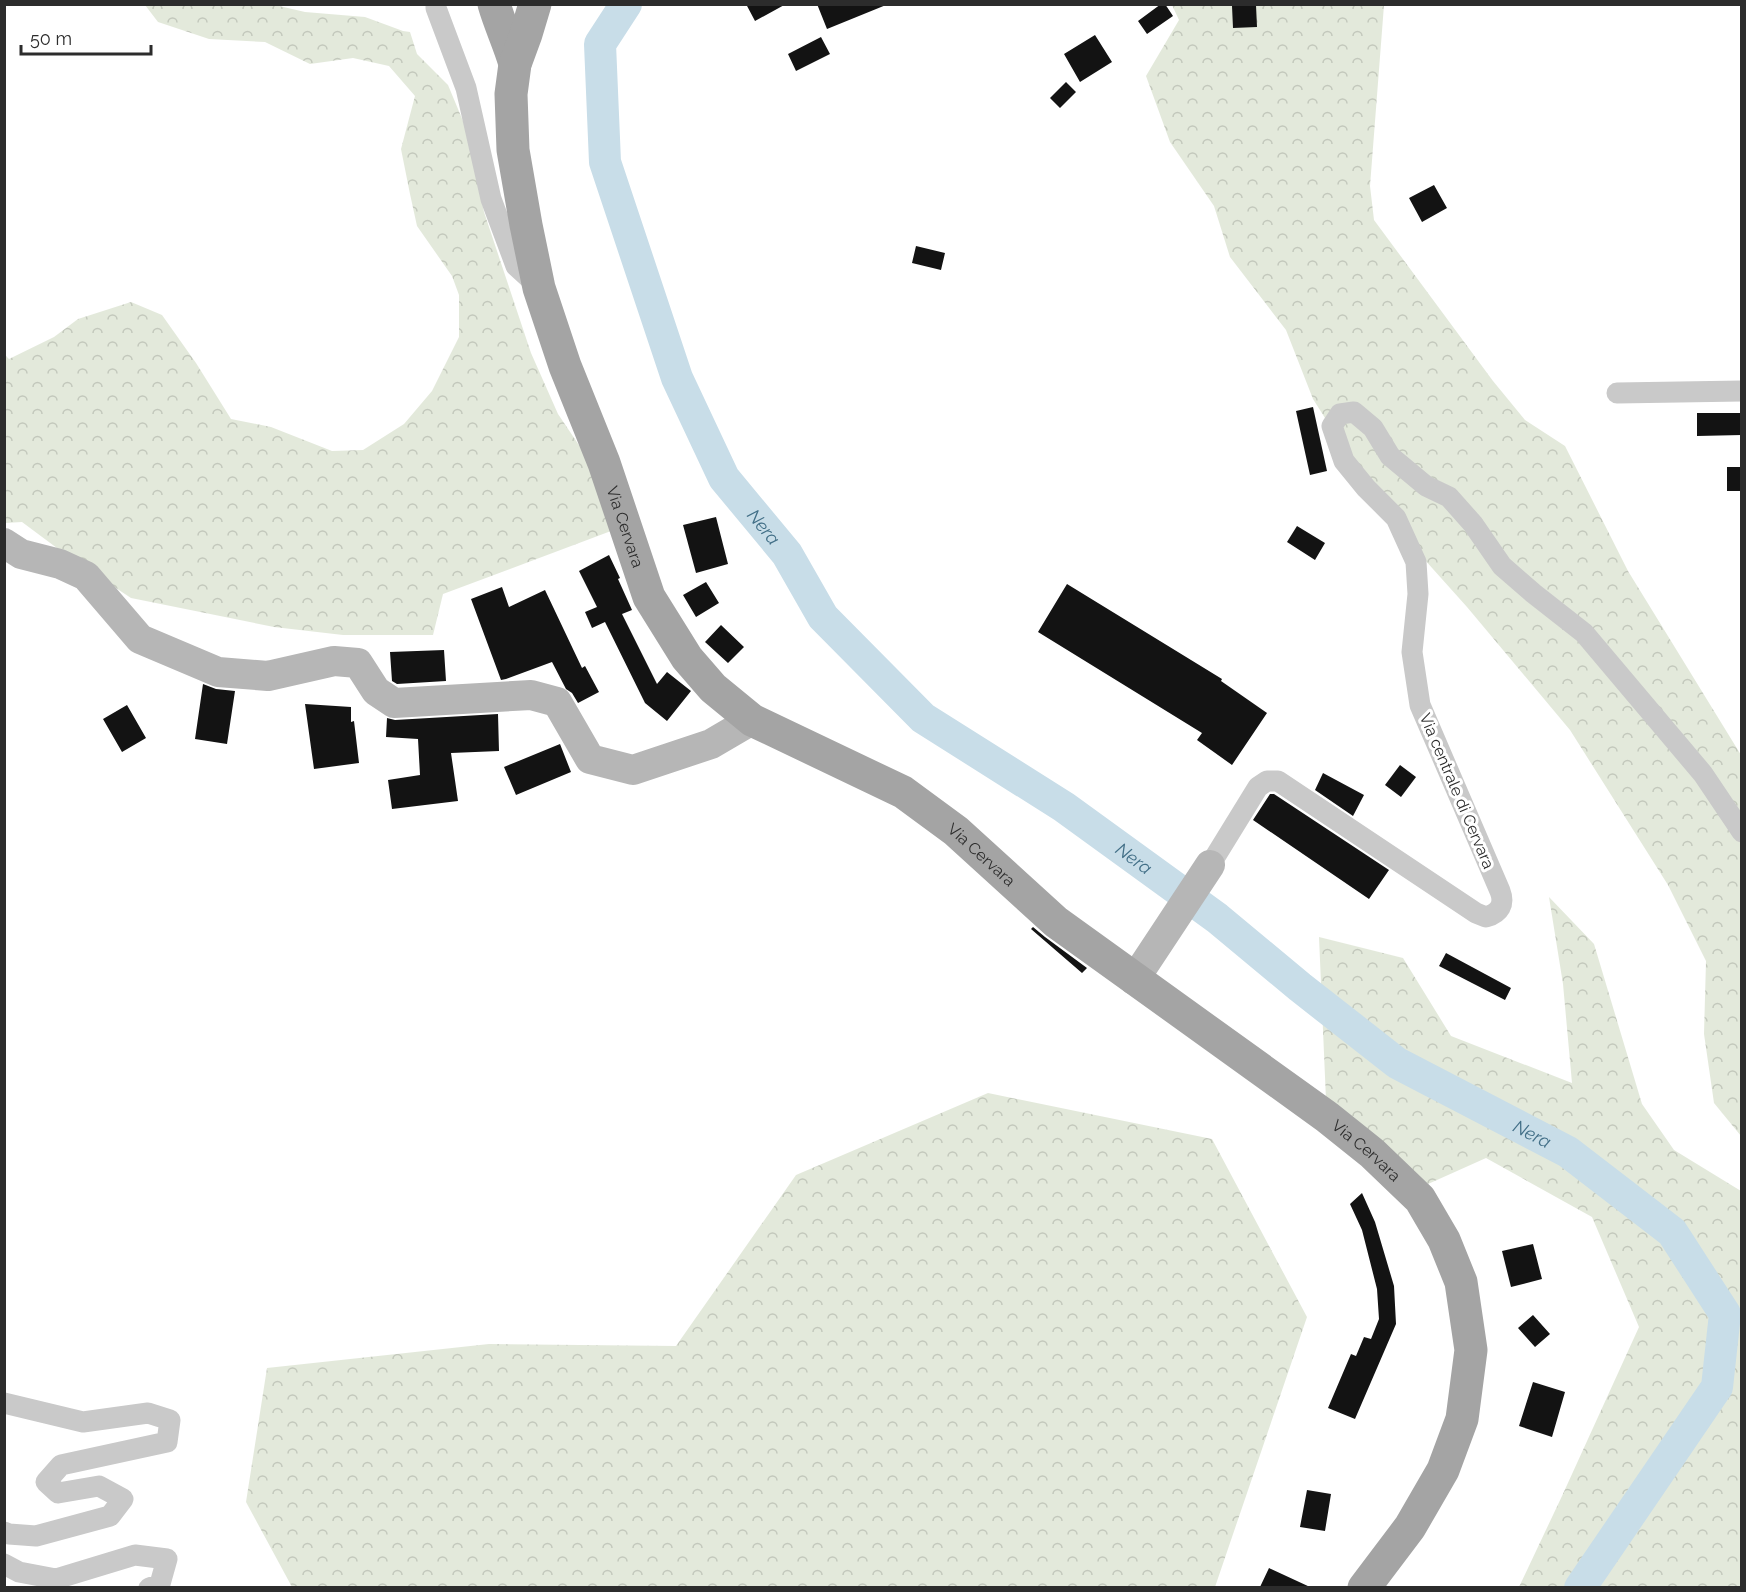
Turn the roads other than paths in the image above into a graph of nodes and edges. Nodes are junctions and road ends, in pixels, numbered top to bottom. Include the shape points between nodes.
1 (436, 4) edge
2 (494, 4) edge
3 (499, 4) edge
4 (534, 4) edge
5 (515, 64) junction
6 (539, 288) junction
7 (1742, 391) edge
8 (1617, 393) dead end
9 (4, 543) edge
10 (752, 720) junction
11 (1742, 832) edge
12 (1210, 865) joint
13 (1134, 980) junction
14 (4, 1402) edge
15 (4, 1532) edge
16 (4, 1564) edge
17 (149, 1587) edge
18 (1365, 1587) edge

1 - 6 street via 466,88 491,199 516,266
2 - 5 main road, Via Cervara
3 - 4 main road via 517,9
4 - 5 main road, Via Cervara
5 - 6 main road, Via Cervara via 511,94 513,150
6 - 10 main road, Via Cervara via 649,597 687,658 713,688
7 - 8 street
9 - 10 street via 21,554 60,564 86,576 140,639 218,672 268,676 334,661 358,663 376,690 394,703 531,695 557,702 590,759 633,770 711,744
10 - 13 main road, Via Cervara via 903,792 956,831 1056,922
11 - 12 street, Via centrale di Cervara via 1703,774 1584,633 1502,566 1449,496 1426,486 1390,456 1373,428 1353,412 1340,414 1332,426 1344,461 1396,518 1416,562 1418,594 1412,652 1420,705 1502,896 1501,908 1486,916 1476,913 1278,781 1267,781 1258,787
12 - 13 street, Via centrale di Cervara
13 - 18 main road, Via Cervara via 1372,1153 1420,1199 1444,1240 1461,1282 1471,1350 1462,1419 1443,1470 1410,1527
14 - 15 street via 83,1422 148,1413 170,1420 167,1442 61,1466 46,1482 58,1493 99,1486 123,1499 110,1516 36,1536
16 - 17 street via 19,1572 56,1580 135,1555 167,1559 160,1584

